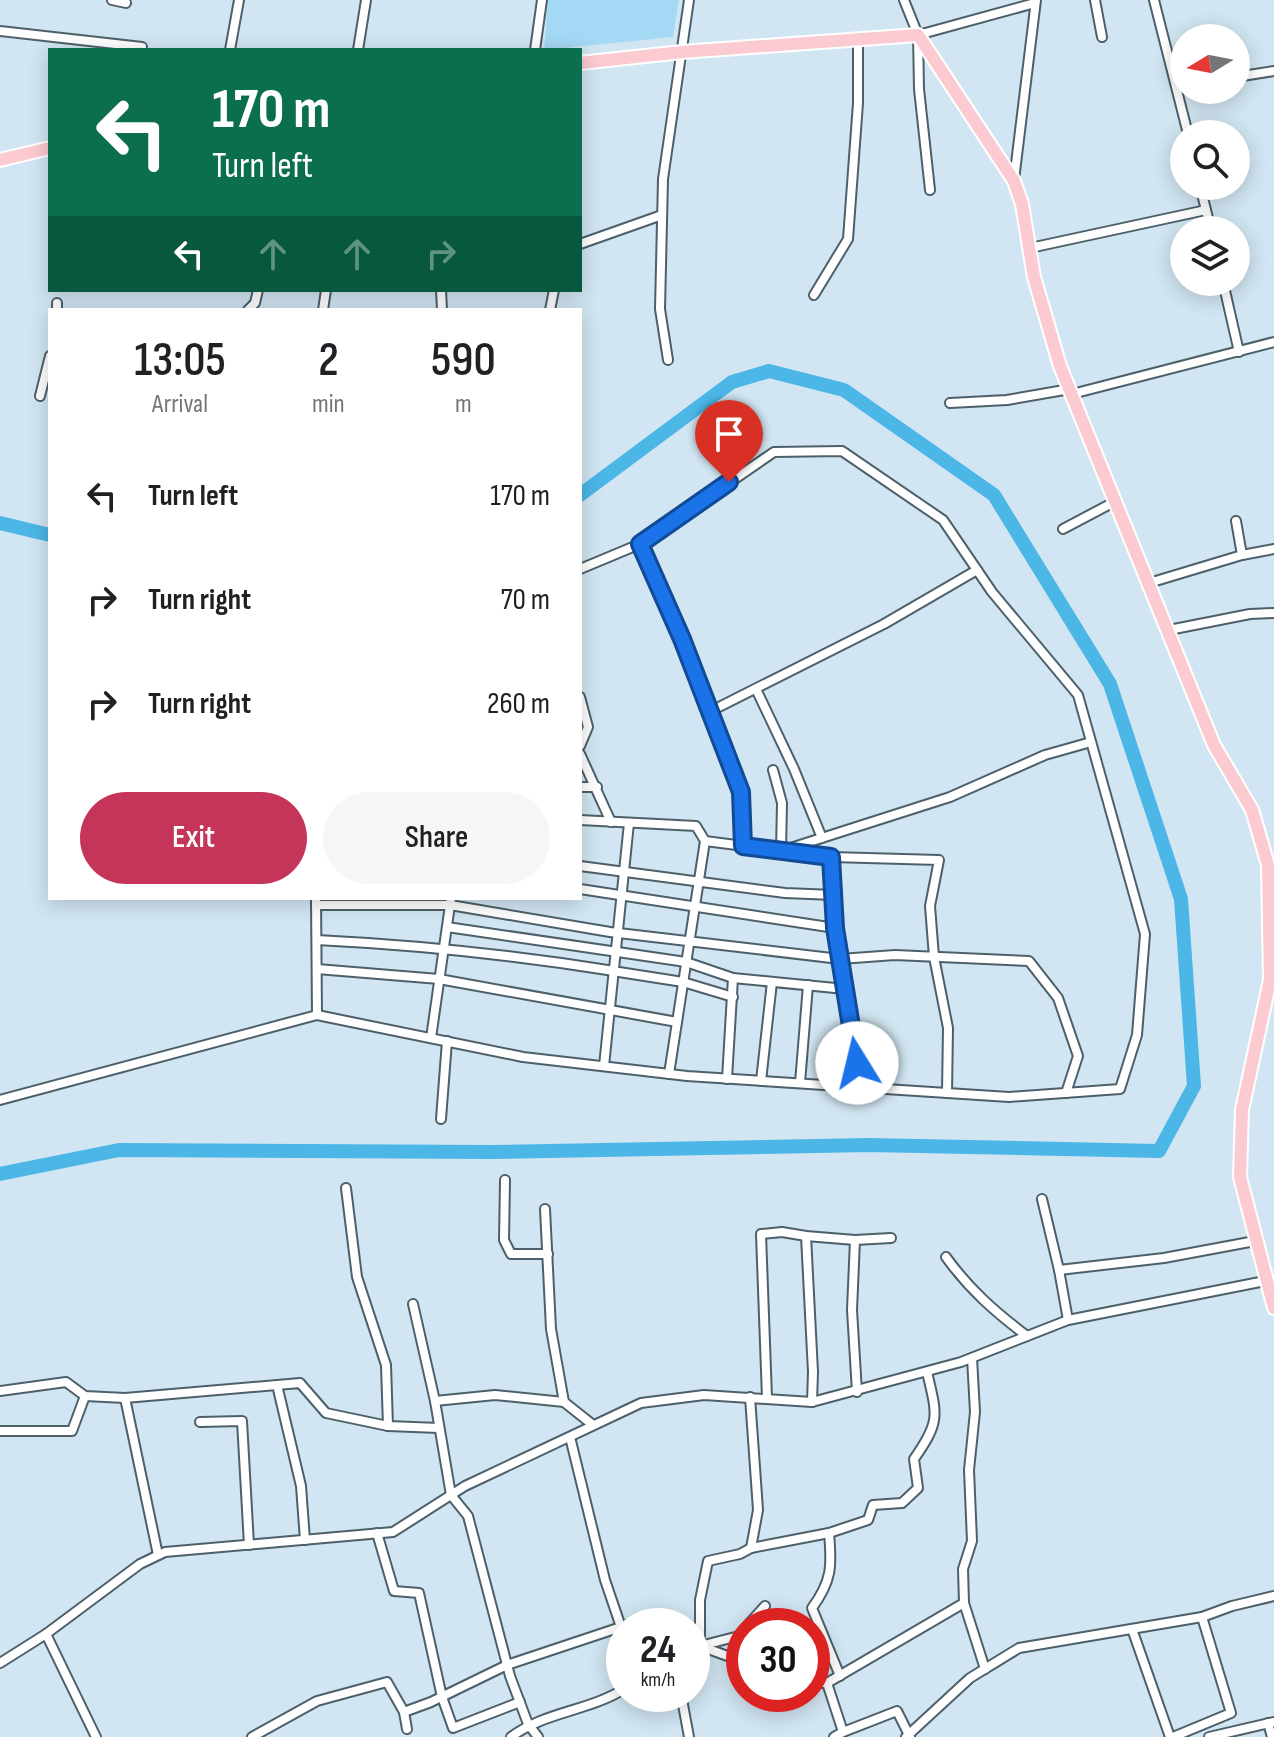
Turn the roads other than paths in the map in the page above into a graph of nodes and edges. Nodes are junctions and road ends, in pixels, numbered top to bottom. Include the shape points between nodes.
1 (112, 0) edge
2 (239, 0) edge
3 (366, 0) edge
4 (689, 0) edge
5 (904, 0) edge
6 (1095, 0) edge
7 (1154, 0) edge
8 (539, 1) edge
9 (1036, 1) edge
10 (126, 3) dead end
11 (0, 31) edge
12 (918, 35) junction
13 (1102, 37) dead end
14 (858, 40) junction
15 (142, 47) dead end
16 (230, 48) edge
17 (358, 48) edge
18 (535, 48) edge
19 (682, 52) junction
20 (1170, 54) edge
21 (582, 63) edge
22 (1274, 71) edge
23 (1250, 75) edge
24 (48, 148) edge
25 (0, 160) edge
26 (1014, 181) junction
27 (930, 190) dead end
28 (1204, 200) edge
29 (1206, 210) junction
30 (662, 215) junction
31 (1208, 216) edge
32 (582, 243) edge
33 (1030, 248) junction
34 (814, 295) dead end
35 (1226, 296) edge
36 (1274, 342) edge
37 (1239, 352) junction
38 (668, 360) dead end
39 (48, 364) edge
40 (1071, 391) junction
41 (40, 396) dead end
42 (950, 403) dead end
43 (1116, 501) junction
44 (1236, 521) dead end
45 (1063, 529) dead end
46 (640, 544) junction
47 (1274, 549) edge
48 (1242, 555) junction
49 (582, 568) edge
50 (977, 570) junction
51 (1149, 583) junction
52 (1274, 613) edge
53 (1169, 630) junction
54 (756, 689) junction
55 (582, 704) edge
56 (711, 711) junction
57 (582, 741) edge
58 (1091, 742) junction
59 (582, 758) edge
60 (773, 770) dead end
61 (582, 787) edge
62 (597, 787) junction
63 (582, 820) edge
64 (611, 822) junction
65 (629, 823) junction
66 (822, 838) junction
67 (705, 841) junction
68 (743, 846) junction
69 (781, 851) junction
70 (831, 857) junction
71 (582, 866) edge
72 (624, 871) junction
73 (698, 882) junction
74 (582, 889) edge
75 (622, 895) junction
76 (834, 895) junction
77 (316, 901) edge
78 (450, 902) edge
79 (694, 907) junction
80 (447, 927) junction
81 (835, 928) junction
82 (618, 932) junction
83 (317, 940) junction
84 (689, 940) junction
85 (443, 951) junction
86 (616, 953) junction
87 (934, 957) junction
88 (840, 959) junction
89 (686, 962) junction
90 (317, 969) junction
91 (616, 971) junction
92 (733, 978) junction
93 (439, 979) junction
94 (1272, 980) edge
95 (683, 982) junction
96 (772, 982) junction
97 (808, 985) junction
98 (845, 989) junction
99 (733, 997) junction
100 (610, 1008) junction
101 (317, 1015) junction
102 (677, 1022) junction
103 (431, 1038) junction
104 (447, 1041) junction
105 (604, 1066) junction
106 (669, 1074) junction
107 (727, 1079) junction
108 (761, 1081) junction
109 (800, 1083) junction
110 (861, 1087) junction
111 (947, 1093) junction
112 (1066, 1093) junction
113 (0, 1100) edge
114 (441, 1119) dead end
115 (505, 1180) dead end
116 (346, 1188) dead end
117 (1042, 1199) dead end
118 (545, 1209) dead end
119 (806, 1236) junction
120 (891, 1238) dead end
121 (855, 1240) junction
122 (1255, 1241) junction
123 (548, 1254) junction
124 (946, 1257) dead end
125 (1059, 1270) junction
126 (1269, 1287) edge
127 (413, 1304) dead end
128 (1274, 1308) edge
129 (1068, 1320) junction
130 (1027, 1336) junction
131 (972, 1358) junction
132 (927, 1372) junction
133 (277, 1385) junction
134 (0, 1391) edge
135 (857, 1392) junction
136 (85, 1396) junction
137 (750, 1397) junction
138 (125, 1398) junction
139 (767, 1398) junction
140 (435, 1401) junction
141 (564, 1402) junction
142 (812, 1402) junction
143 (200, 1422) dead end
144 (593, 1425) junction
145 (388, 1426) junction
146 (439, 1428) junction
147 (0, 1431) edge
148 (570, 1437) junction
149 (451, 1495) junction
150 (377, 1533) junction
151 (829, 1533) junction
152 (305, 1540) junction
153 (249, 1545) junction
154 (751, 1548) junction
155 (158, 1555) junction
156 (1274, 1596) edge
157 (964, 1603) junction
158 (616, 1608) edge
159 (699, 1608) edge
160 (1202, 1617) junction
161 (1132, 1629) junction
162 (606, 1633) edge
163 (46, 1634) junction
164 (0, 1663) edge
165 (507, 1665) junction
166 (985, 1669) junction
167 (840, 1676) junction
168 (830, 1681) edge
169 (830, 1692) edge
170 (442, 1697) junction
171 (606, 1699) edge
172 (520, 1702) junction
173 (404, 1712) junction
174 (684, 1712) edge
175 (1271, 1722) edge
176 (528, 1724) junction
177 (407, 1729) dead end
178 (843, 1732) junction
179 (96, 1735) edge
180 (908, 1736) edge
181 (1212, 1736) edge
182 (85, 1737) edge
183 (252, 1737) edge
184 (511, 1737) edge
185 (538, 1737) edge
186 (689, 1737) edge
187 (834, 1737) edge
188 (1171, 1737) edge
189 (1272, 1737) edge

1 - 10 street
2 - 16 street
3 - 17 street
4 - 19 street
5 - 12 street
6 - 13 street
7 - 20 street
8 - 18 street
9 - 12 street
9 - 26 street
11 - 15 street
12 - 14 main road
12 - 26 main road
12 - 27 street
14 - 19 main road
14 - 34 street via 848,239
19 - 21 main road
19 - 30 street
22 - 23 street
24 - 25 main road
26 - 33 main road
28 - 29 street
29 - 31 street
29 - 33 street
30 - 32 street
30 - 38 street via 660,309
33 - 40 main road via 1034,277
35 - 37 street
36 - 37 street
37 - 40 street
39 - 41 street
40 - 42 street
40 - 43 main road
43 - 45 street
43 - 51 main road
44 - 48 street
46 - 49 street
46 - 50 street via 774,452 842,451 943,520
46 - 56 street
47 - 48 street
48 - 51 street
50 - 54 street
50 - 58 street via 1078,695
51 - 53 main road
52 - 53 street
53 - 94 main road via 1214,745 1252,810 1268,865
54 - 56 street
54 - 66 street
55 - 57 street via 588,727
56 - 68 street via 741,792
58 - 66 street via 1045,755 950,797
58 - 112 street via 1145,934 1137,1035 1120,1089
59 - 62 street
60 - 69 street via 782,803
61 - 62 street
62 - 64 street
63 - 64 street
64 - 65 street
65 - 67 street via 696,826
65 - 72 street
66 - 69 street
67 - 68 street
67 - 73 street
68 - 69 street
69 - 70 street
70 - 76 street
70 - 87 street via 939,860 930,906
71 - 72 street
72 - 73 street
72 - 75 street
73 - 76 street
73 - 79 street
74 - 75 street
75 - 79 street
75 - 82 street
76 - 81 street
77 - 78 street
77 - 83 street
78 - 80 street
78 - 82 street
79 - 81 street
79 - 84 street
80 - 85 street
80 - 86 street
81 - 88 street
82 - 84 street
82 - 86 street
83 - 85 street
83 - 90 street
84 - 88 street
84 - 89 street
85 - 91 street via 519,955
85 - 93 street
86 - 89 street
86 - 91 street
87 - 88 street
87 - 111 street via 948,1028
87 - 112 street via 1029,961 1058,998 1078,1056
88 - 98 street
89 - 92 street
89 - 95 street
90 - 93 street
90 - 101 street
91 - 95 street
91 - 100 street
92 - 96 street
92 - 99 street
93 - 100 street
93 - 103 street
94 - 122 main road via 1242,1110 1240,1177
95 - 99 street
95 - 102 street
96 - 97 street
96 - 108 street
97 - 98 street
97 - 109 street
98 - 110 street
99 - 107 street
100 - 102 street
100 - 105 street
101 - 103 street
101 - 113 street
102 - 106 street
103 - 104 street
104 - 105 street
104 - 114 street
105 - 106 street
106 - 107 street
107 - 108 street
108 - 109 street
109 - 110 street
110 - 111 street
111 - 112 street
115 - 123 street via 504,1240 511,1254
116 - 145 street via 357,1277 386,1365
117 - 125 street
118 - 123 street
119 - 121 street
119 - 139 street via 761,1234
119 - 142 street
120 - 121 street
121 - 135 street
122 - 125 street
122 - 126 main road
123 - 141 street via 551,1329
124 - 130 street via 992,1310
125 - 129 street
126 - 128 main road
126 - 129 street
127 - 140 street
129 - 130 street
130 - 131 street
131 - 132 street
131 - 157 street via 972,1541 963,1569
132 - 135 street
132 - 151 street via 937,1415 914,1459 918,1488 902,1503 873,1505 868,1520
133 - 138 street
133 - 145 street via 300,1383 326,1413
133 - 152 street via 301,1486
134 - 136 street via 66,1382
135 - 142 street
136 - 138 street
136 - 147 street via 72,1431
137 - 139 street
137 - 144 street via 704,1395 641,1403
137 - 154 street via 758,1510
138 - 155 street
139 - 142 street
140 - 141 street via 495,1395
140 - 146 street
141 - 144 street
143 - 153 street via 242,1421
144 - 148 street
145 - 146 street
146 - 149 street
148 - 149 street
148 - 158 street
149 - 150 street via 393,1532
149 - 165 street via 468,1516
150 - 152 street
150 - 170 street via 394,1591 419,1593
151 - 154 street
151 - 167 street via 832,1564 812,1608
152 - 153 street
153 - 155 street
154 - 159 street via 708,1561
155 - 163 street
156 - 160 street
157 - 166 street
157 - 167 street
160 - 161 street
160 - 188 street via 1231,1713
161 - 166 street via 1019,1648
161 - 188 street
162 - 165 street
163 - 164 street
163 - 179 street
165 - 170 street
165 - 172 street
166 - 180 street
167 - 168 street
169 - 178 street
170 - 172 street via 453,1728
170 - 173 street
171 - 176 street
172 - 176 street
173 - 177 street
173 - 183 street via 387,1682 317,1701
174 - 186 street
175 - 181 street
175 - 189 street
176 - 184 street
176 - 185 street
178 - 180 street via 897,1711
178 - 187 street
179 - 182 street

